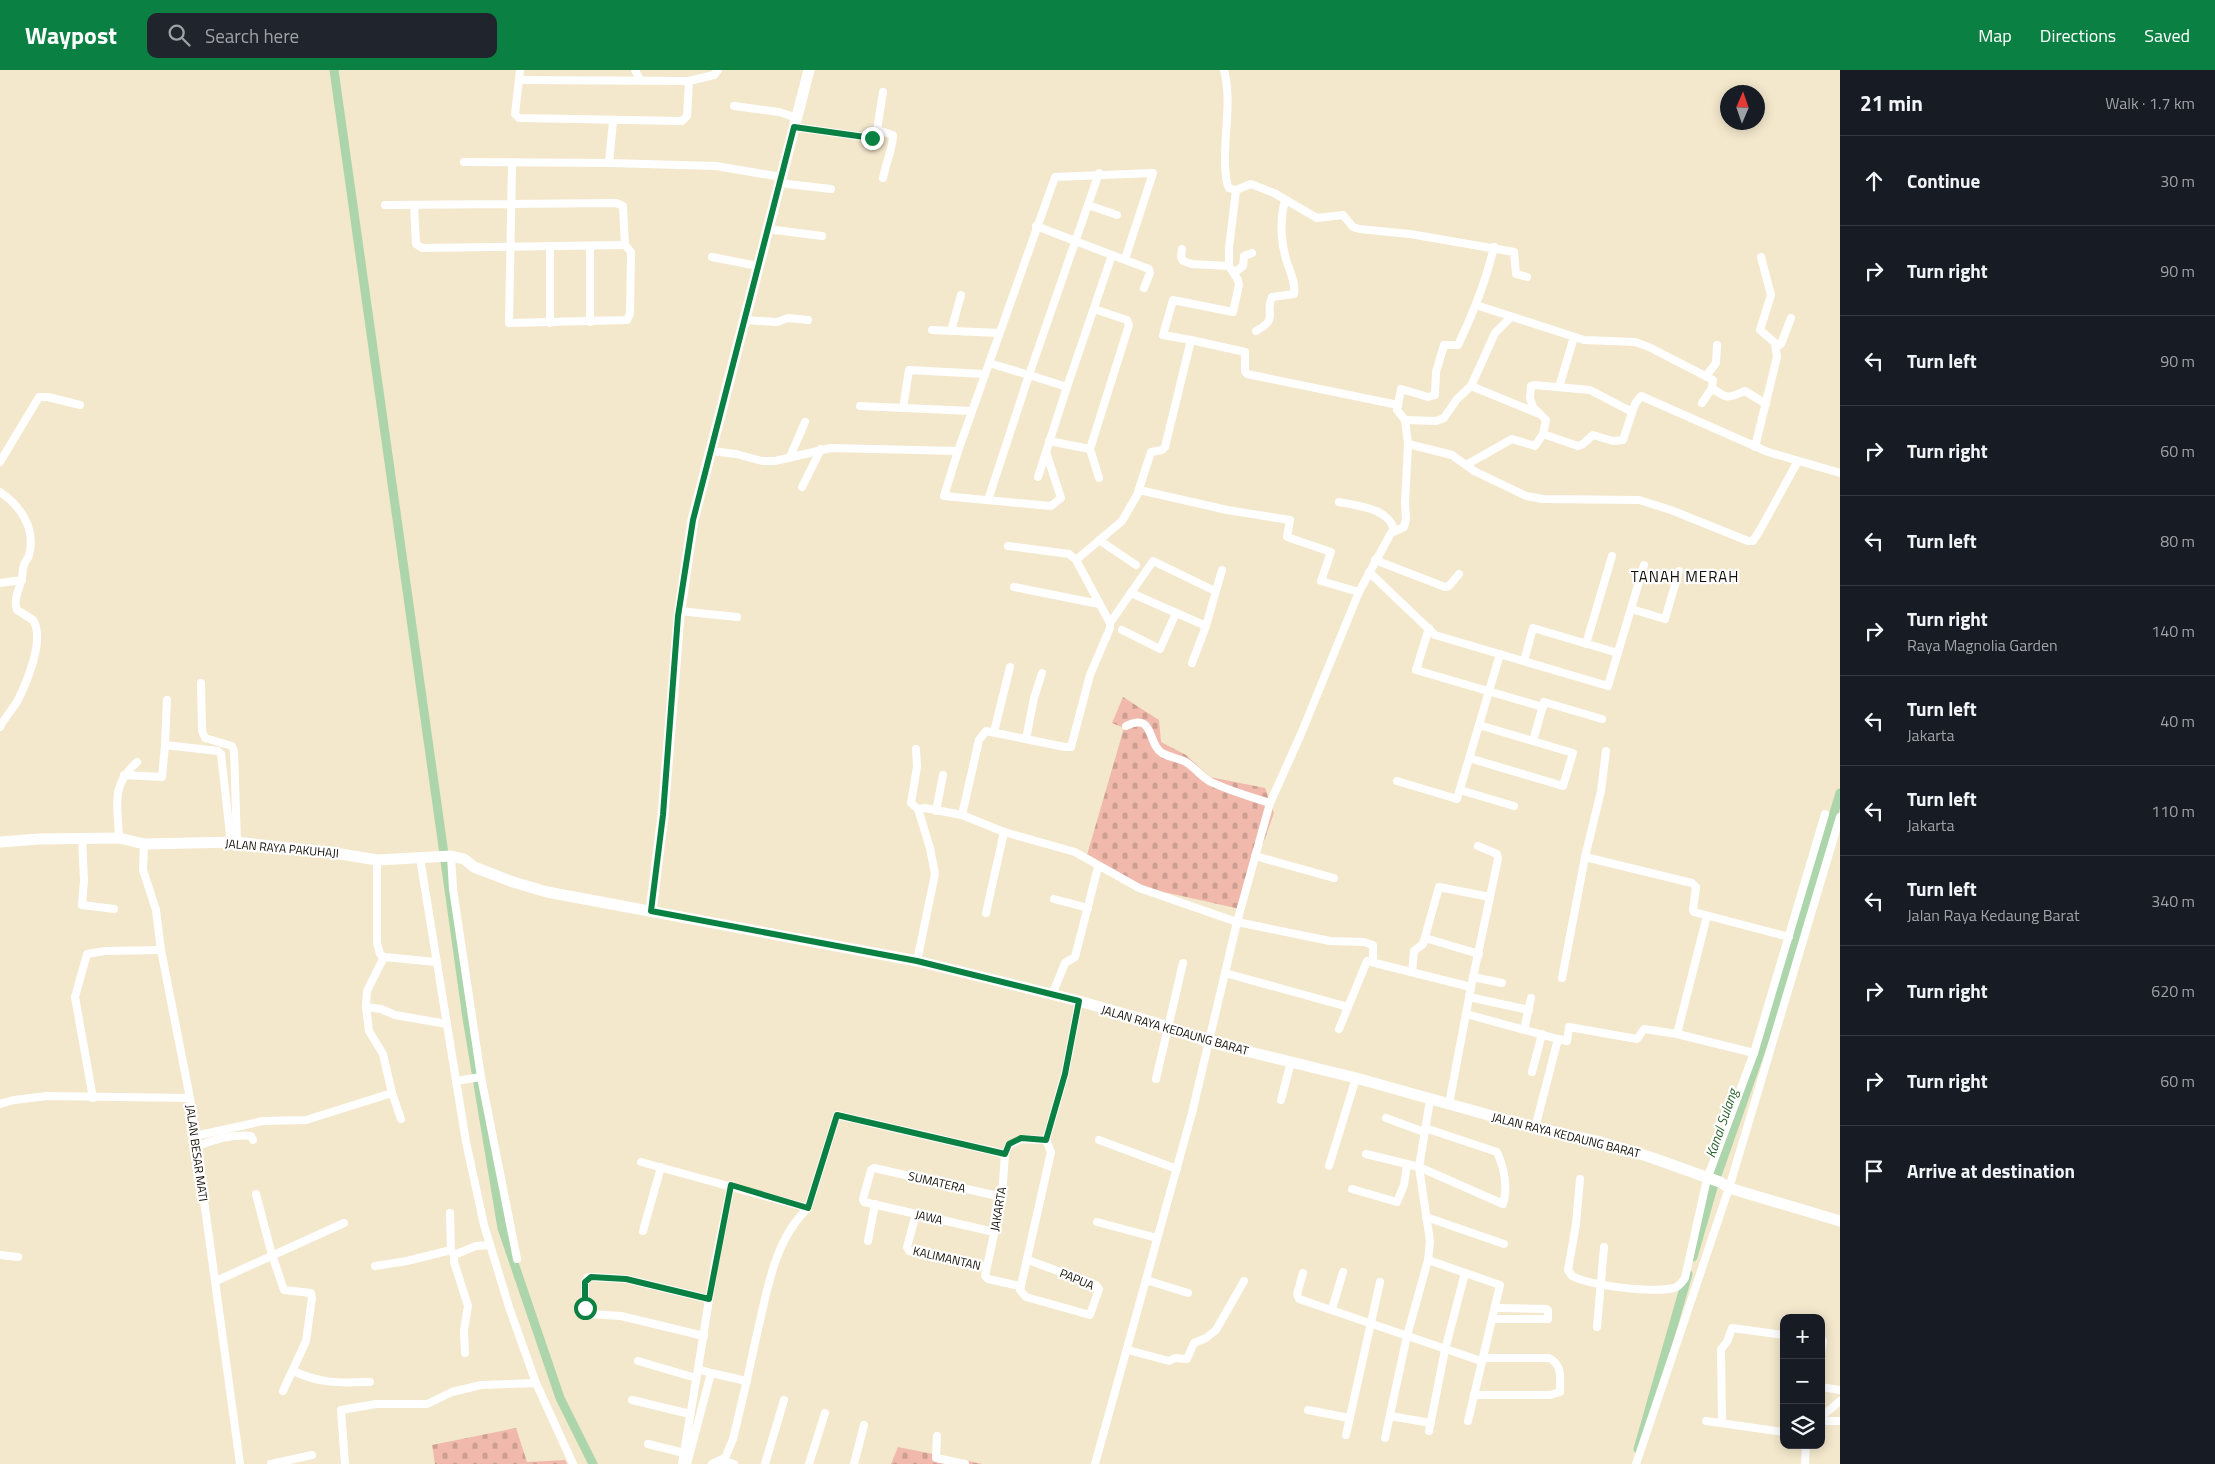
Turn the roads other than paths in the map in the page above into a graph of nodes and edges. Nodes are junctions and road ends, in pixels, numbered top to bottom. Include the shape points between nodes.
1 (520, 70) edge
2 (635, 70) edge
3 (718, 70) edge
4 (809, 70) edge
5 (1224, 70) edge
6 (519, 80) junction
7 (640, 80) junction
8 (689, 81) junction
9 (882, 92) dead end
10 (734, 106) dead end
11 (613, 121) junction
12 (795, 123) junction
13 (877, 130) junction
14 (464, 162) dead end
15 (610, 163) junction
16 (512, 164) junction
17 (1099, 174) junction
18 (883, 178) dead end
19 (780, 180) junction
20 (831, 189) dead end
21 (1236, 190) junction
22 (1285, 200) junction
23 (385, 205) dead end
24 (414, 205) junction
25 (512, 205) junction
26 (1088, 205) junction
27 (1117, 215) dead end
28 (1036, 226) junction
29 (767, 229) junction
30 (822, 236) dead end
31 (1075, 240) junction
32 (625, 245) junction
33 (509, 246) junction
34 (550, 246) junction
35 (590, 246) junction
36 (1494, 248) junction
37 (1182, 250) dead end
38 (1252, 253) dead end
39 (1112, 255) junction
40 (712, 257) dead end
41 (1761, 257) dead end
42 (1126, 259) junction
43 (758, 266) junction
44 (1230, 266) junction
45 (1234, 273) junction
46 (1526, 277) dead end
47 (1144, 288) dead end
48 (961, 295) dead end
49 (1476, 305) junction
50 (1094, 309) junction
51 (1510, 317) junction
52 (1791, 318) dead end
53 (745, 320) junction
54 (808, 320) dead end
55 (590, 322) junction
56 (550, 324) junction
57 (932, 330) dead end
58 (1256, 330) dead end
59 (952, 331) junction
60 (999, 334) junction
61 (1574, 337) junction
62 (1191, 340) junction
63 (1717, 344) dead end
64 (1776, 347) junction
65 (988, 363) junction
66 (984, 374) junction
67 (1029, 375) junction
68 (1706, 376) junction
69 (1471, 386) junction
70 (1067, 387) junction
71 (1559, 387) junction
72 (1712, 388) junction
73 (1702, 403) dead end
74 (1766, 404) junction
75 (80, 405) dead end
76 (860, 406) dead end
77 (1398, 406) junction
78 (903, 408) junction
79 (971, 411) junction
80 (1632, 412) junction
81 (1539, 414) junction
82 (1405, 420) junction
83 (805, 422) dead end
84 (1543, 434) junction
85 (1049, 441) junction
86 (1408, 444) junction
87 (1755, 447) junction
88 (821, 449) junction
89 (1090, 449) junction
90 (711, 451) junction
91 (958, 451) junction
92 (1046, 452) junction
93 (790, 457) junction
94 (1798, 461) junction
95 (0, 462) edge
96 (1466, 465) junction
97 (1840, 473) edge
98 (1038, 477) dead end
99 (1099, 478) dead end
100 (802, 487) dead end
101 (1139, 490) junction
102 (0, 492) edge
103 (988, 500) junction
104 (1339, 502) dead end
105 (1394, 530) junction
106 (1099, 540) junction
107 (1008, 546) dead end
108 (1612, 556) dead end
109 (1076, 560) junction
110 (1375, 560) junction
111 (1136, 565) dead end
112 (1644, 565) dead end
113 (1222, 570) dead end
114 (1679, 571) dead end
115 (1369, 572) junction
116 (1459, 574) dead end
117 (22, 580) junction
118 (0, 583) edge
119 (1014, 587) dead end
120 (1215, 591) junction
121 (1359, 592) junction
122 (1130, 593) junction
123 (1099, 604) junction
124 (1631, 609) junction
125 (679, 611) junction
126 (1176, 613) junction
127 (737, 617) dead end
128 (1110, 623) junction
129 (1206, 626) junction
130 (1429, 628) junction
131 (1122, 630) dead end
132 (1586, 644) junction
133 (1618, 653) junction
134 (1500, 654) junction
135 (1524, 661) junction
136 (1192, 663) dead end
137 (1010, 667) dead end
138 (1042, 673) dead end
139 (201, 683) dead end
140 (1489, 691) junction
141 (167, 700) dead end
142 (1543, 707) junction
143 (1602, 719) dead end
144 (1479, 725) junction
145 (1126, 726) dead end
146 (0, 727) edge
147 (994, 732) junction
148 (1026, 739) junction
149 (1532, 741) junction
150 (164, 745) junction
151 (916, 749) dead end
152 (1606, 751) dead end
153 (1469, 758) junction
154 (137, 762) dead end
155 (124, 775) junction
156 (943, 775) dead end
157 (1397, 781) dead end
158 (1460, 790) junction
159 (1270, 803) junction
160 (1514, 806) dead end
161 (918, 809) junction
162 (936, 811) junction
163 (1826, 814) dead end
164 (962, 815) junction
165 (1840, 817) edge
166 (1004, 832) junction
167 (82, 838) junction
168 (119, 838) junction
169 (0, 842) edge
170 (234, 843) junction
171 (144, 844) junction
172 (1478, 846) dead end
173 (1256, 856) junction
174 (448, 857) junction
175 (424, 858) junction
176 (1585, 858) junction
177 (377, 860) junction
178 (1098, 867) junction
179 (1334, 878) dead end
180 (1490, 897) junction
181 (1054, 899) dead end
182 (1088, 908) junction
183 (114, 909) dead end
184 (651, 911) junction
185 (986, 912) dead end
186 (1707, 916) junction
187 (1237, 922) junction
188 (1789, 937) junction
189 (1425, 938) junction
190 (161, 950) junction
191 (1479, 954) junction
192 (384, 957) junction
193 (917, 961) junction
194 (436, 962) junction
195 (1373, 962) junction
196 (1183, 963) dead end
197 (1412, 972) junction
198 (1225, 973) junction
199 (1473, 977) junction
200 (1562, 978) dead end
201 (1502, 983) dead end
202 (1471, 987) junction
203 (1052, 995) junction
204 (1469, 997) junction
205 (1531, 998) dead end
206 (1079, 1001) junction
207 (366, 1007) junction
208 (1348, 1007) junction
209 (1529, 1010) junction
210 (1466, 1014) junction
211 (447, 1024) junction
212 (1167, 1027) junction
213 (1339, 1029) dead end
214 (1524, 1030) junction
215 (1542, 1034) junction
216 (1677, 1034) junction
217 (1558, 1039) junction
218 (1209, 1042) junction
219 (1754, 1053) junction
220 (1291, 1062) junction
221 (1532, 1072) dead end
222 (480, 1077) junction
223 (1156, 1078) dead end
224 (1356, 1078) junction
225 (459, 1081) junction
226 (392, 1093) junction
227 (93, 1098) junction
228 (190, 1098) junction
229 (1281, 1100) dead end
230 (1430, 1100) junction
231 (0, 1104) edge
232 (1449, 1104) junction
233 (1386, 1118) dead end
234 (401, 1119) dead end
235 (1535, 1128) junction
236 (1424, 1130) junction
237 (195, 1136) junction
238 (252, 1140) dead end
239 (1046, 1140) junction
240 (1099, 1140) dead end
241 (196, 1148) junction
242 (1005, 1154) junction
243 (1366, 1154) dead end
244 (641, 1162) dead end
245 (1407, 1165) junction
246 (1330, 1166) dead end
247 (661, 1167) junction
248 (1419, 1167) junction
249 (1177, 1168) junction
250 (1580, 1179) dead end
251 (1712, 1180) junction
252 (731, 1185) junction
253 (1729, 1188) junction
254 (1352, 1189) dead end
255 (256, 1194) dead end
256 (1002, 1197) junction
257 (864, 1201) joint
258 (875, 1204) junction
259 (808, 1208) junction
260 (450, 1213) dead end
261 (916, 1214) junction
262 (1426, 1217) junction
263 (1840, 1221) edge
264 (1097, 1222) dead end
265 (344, 1223) dead end
266 (643, 1231) dead end
267 (994, 1232) junction
268 (1157, 1238) junction
269 (868, 1242) dead end
270 (1504, 1244) dead end
271 (490, 1245) junction
272 (1604, 1247) dead end
273 (453, 1253) junction
274 (0, 1255) edge
275 (272, 1255) junction
276 (18, 1257) dead end
277 (517, 1259) dead end
278 (1028, 1260) junction
279 (1428, 1260) junction
280 (375, 1266) dead end
281 (986, 1267) junction
282 (1343, 1272) dead end
283 (1465, 1272) junction
284 (1303, 1273) dead end
285 (1146, 1280) junction
286 (216, 1281) junction
287 (1244, 1281) dead end
288 (1380, 1282) dead end
289 (1600, 1283) junction
290 (1020, 1286) junction
291 (1188, 1293) dead end
292 (709, 1299) junction
293 (1496, 1308) junction
294 (1332, 1309) junction
295 (1492, 1319) junction
296 (1370, 1322) junction
297 (1597, 1327) dead end
298 (1780, 1334) edge
299 (704, 1336) junction
300 (1407, 1336) junction
301 (1128, 1350) junction
302 (1445, 1350) junction
303 (465, 1353) dead end
304 (1482, 1359) junction
305 (638, 1361) dead end
306 (698, 1368) junction
307 (292, 1371) junction
308 (710, 1373) junction
309 (696, 1378) junction
310 (747, 1381) junction
311 (370, 1382) dead end
312 (536, 1383) junction
313 (1825, 1388) edge
314 (1840, 1390) edge
315 (284, 1391) dead end
316 (1474, 1396) junction
317 (632, 1400) dead end
318 (784, 1400) dead end
319 (1840, 1401) edge
320 (1308, 1410) dead end
321 (825, 1413) dead end
322 (690, 1414) junction
323 (1825, 1415) edge
324 (1390, 1416) junction
325 (1350, 1418) junction
326 (1825, 1419) edge
327 (1468, 1421) dead end
328 (1706, 1421) dead end
329 (1840, 1421) edge
330 (1722, 1422) junction
331 (864, 1425) dead end
332 (1780, 1431) edge
333 (1346, 1435) dead end
334 (937, 1436) dead end
335 (1386, 1438) dead end
336 (648, 1444) dead end
337 (1806, 1449) edge
338 (684, 1453) junction
339 (312, 1455) dead end
340 (721, 1460) junction
341 (240, 1464) edge
342 (270, 1464) edge
343 (345, 1464) edge
344 (573, 1464) edge
345 (682, 1464) edge
346 (687, 1464) edge
347 (712, 1464) edge
348 (734, 1464) edge
349 (765, 1464) edge
350 (809, 1464) edge
351 (854, 1464) edge
352 (965, 1464) edge
353 (1095, 1464) edge
354 (1636, 1464) edge
355 (1805, 1464) edge

1 - 6 street
2 - 7 street
3 - 8 street via 714,75
4 - 12 street
5 - 21 street via 1228,88 1224,140 1226,182 1228,188
6 - 7 street
6 - 11 street via 515,114 519,118
7 - 8 street
8 - 11 street via 684,120
9 - 13 street
10 - 12 street via 779,112
11 - 15 street
12 - 13 street via 872,138
12 - 19 street
13 - 18 street via 890,132 894,137
14 - 16 street
15 - 16 street
15 - 19 street via 716,166
16 - 25 street
17 - 26 street
17 - 28 street via 1055,177
17 - 42 street via 1153,173
19 - 20 street
19 - 29 street
21 - 22 street via 1251,184
21 - 44 street via 1228,248
22 - 36 street via 1317,218 1343,216 1359,229
22 - 58 street via 1281,227 1294,294 1272,297 1270,320
23 - 24 street
24 - 25 street
24 - 33 street via 416,244 422,248
25 - 32 street via 616,203 623,206
25 - 33 street
26 - 27 street
26 - 31 street
28 - 31 street
28 - 60 street
29 - 30 street
29 - 43 street
31 - 39 street
31 - 67 street
32 - 35 street
32 - 55 street via 631,252 629,316 626,321
33 - 34 street
33 - 56 street via 508,322
34 - 35 street
34 - 56 street
35 - 55 street
36 - 46 street via 1514,252 1516,274
36 - 49 street
37 - 44 street via 1181,257 1187,262
38 - 45 street via 1244,256 1244,265
39 - 42 street
39 - 50 street
40 - 43 street
41 - 64 street via 1771,295 1760,330
42 - 47 street via 1149,269
43 - 53 street
44 - 45 street
45 - 62 street via 1239,285 1234,311 1174,300 1163,335
48 - 59 street
49 - 51 street
49 - 77 street via 1458,345 1444,345 1436,372 1434,395 1428,397 1402,389
50 - 70 street
50 - 89 street via 1127,320 1129,325
51 - 61 street
51 - 69 street via 1495,333
52 - 64 street
53 - 54 street
53 - 90 street
55 - 56 street
57 - 59 street
59 - 60 street
60 - 65 street
61 - 68 street via 1642,344
61 - 71 street
62 - 77 street via 1245,352 1247,374
62 - 101 street via 1165,447 1151,452
63 - 68 street via 1716,363
64 - 74 street via 1777,362
65 - 66 street
65 - 67 street
66 - 78 street via 909,370
66 - 79 street
67 - 70 street
67 - 103 street
68 - 72 street via 1714,381
69 - 81 street
69 - 82 street via 1442,420
70 - 85 street
71 - 80 street via 1593,390
71 - 81 street via 1531,386 1532,404
72 - 73 street
72 - 74 street via 1729,398 1746,392
74 - 87 street
75 - 95 street via 48,397 39,398
76 - 78 street
77 - 82 street via 1399,414
78 - 79 street
79 - 91 street
80 - 84 street via 1621,441 1593,435 1578,446
80 - 87 street via 1639,396 1646,397
81 - 84 street via 1546,420
82 - 86 street
83 - 93 street
84 - 96 street via 1535,446 1512,439
85 - 89 street
85 - 92 street
86 - 96 street via 1452,455
86 - 105 street via 1406,522 1404,527
87 - 94 street
88 - 91 street
88 - 93 street
88 - 100 street
89 - 99 street
90 - 93 street via 762,461
90 - 125 street via 693,520
91 - 103 street via 944,496
92 - 98 street
92 - 103 street via 1061,498 1052,506
94 - 96 street via 1751,541 1639,500 1542,500 1526,496
94 - 97 street
101 - 106 street via 1122,521
101 - 121 street via 1290,520 1287,536 1331,552 1321,581
102 - 117 street via 21,511 28,525 29,551
104 - 105 street via 1385,515
105 - 110 street
106 - 109 street
106 - 111 street
107 - 109 street via 1067,553
108 - 132 street
109 - 123 street
110 - 115 street
110 - 116 street via 1446,587
112 - 124 street
113 - 120 street
114 - 124 street via 1665,619
115 - 121 street
115 - 130 street
117 - 118 street
117 - 146 street via 17,591 16,608 36,624 35,656 18,699
119 - 123 street
120 - 122 street via 1152,561
120 - 129 street
121 - 159 street
122 - 126 street
122 - 128 street
123 - 128 street
124 - 133 street
125 - 127 street
125 - 184 street via 663,815
126 - 129 street
126 - 131 street via 1160,649
128 - 148 street via 1090,675 1071,747
129 - 136 street
130 - 134 street via 1435,635
130 - 140 street via 1416,670
132 - 133 street
132 - 135 street via 1534,628
133 - 135 street via 1608,686
134 - 135 street
134 - 140 street
137 - 147 street
138 - 148 street
139 - 170 street via 205,738 232,746 234,751
140 - 142 street
140 - 144 street
141 - 150 street
142 - 143 street via 1544,702
142 - 149 street
144 - 149 street
144 - 153 street
145 - 159 street via 1142,722 1161,753 1185,761 1211,782
147 - 148 street
147 - 164 street via 986,731 979,740
149 - 153 street via 1573,753 1563,786
150 - 155 street via 162,777
150 - 170 street via 207,749 221,754
151 - 161 street via 917,767 911,803
152 - 176 street via 1601,791
153 - 158 street
154 - 155 street
155 - 168 street via 117,791
156 - 162 street
157 - 158 street via 1457,799
158 - 160 street
159 - 173 street
161 - 162 street
161 - 193 street via 936,874
162 - 164 street
163 - 188 street
164 - 166 street
165 - 253 street
166 - 178 street via 1075,852
166 - 185 street
167 - 168 street, JALAN RAYA PAKUHAJI
167 - 169 street, JALAN RAYA PAKUHAJI
167 - 183 street via 82,905
168 - 171 street, JALAN RAYA PAKUHAJI
170 - 171 street, JALAN RAYA PAKUHAJI
170 - 177 street, JALAN RAYA PAKUHAJI
171 - 190 street, JALAN BESAR MATI via 143,870 156,910
172 - 180 street via 1498,857
173 - 179 street
173 - 187 street
174 - 175 street, JALAN RAYA PAKUHAJI
174 - 184 street, JALAN RAYA KEDAUNG BARAT via 464,860 474,867 547,892
174 - 222 street
175 - 177 street, JALAN RAYA PAKUHAJI
175 - 194 street
176 - 186 street via 1692,883 1696,888 1693,910
176 - 200 street
177 - 192 street via 377,943
178 - 182 street
178 - 187 street via 1139,888
180 - 189 street via 1439,887
180 - 191 street
181 - 182 street
182 - 203 street via 1075,957 1066,963
184 - 193 street, JALAN RAYA KEDAUNG BARAT
186 - 188 street
186 - 216 street
187 - 195 street via 1330,941 1364,942 1372,946
187 - 198 street
188 - 219 street
189 - 191 street
189 - 197 street via 1414,951
190 - 227 street via 87,954 75,997
190 - 228 street, JALAN BESAR MATI
191 - 199 street
192 - 194 street
192 - 207 street via 367,991
193 - 203 street, JALAN RAYA KEDAUNG BARAT
194 - 211 street
195 - 197 street
195 - 208 street via 1366,963
196 - 212 street
197 - 202 street
198 - 208 street
198 - 218 street
199 - 201 street
199 - 202 street
202 - 204 street
203 - 206 street, JALAN RAYA KEDAUNG BARAT
204 - 209 street
204 - 210 street
205 - 209 street
206 - 212 street, JALAN RAYA KEDAUNG BARAT
206 - 239 street via 1065,1074
207 - 211 street via 381,1009 395,1016
207 - 226 street via 369,1031 383,1054
208 - 213 street
209 - 214 street
210 - 214 street
210 - 232 street
211 - 225 street
212 - 218 street, JALAN RAYA KEDAUNG BARAT
212 - 223 street
214 - 215 street
215 - 217 street
215 - 221 street
216 - 217 street via 1644,1029 1637,1039 1569,1027 1567,1041
216 - 219 street
217 - 235 street
218 - 220 street, JALAN RAYA KEDAUNG BARAT
218 - 249 street
219 - 251 street
220 - 224 street, JALAN RAYA KEDAUNG BARAT
220 - 229 street
222 - 225 street
222 - 277 street
224 - 230 street, JALAN RAYA KEDAUNG BARAT
224 - 246 street
225 - 271 street via 466,1142
226 - 234 street
226 - 237 street via 306,1120 263,1121
227 - 228 street
227 - 231 street via 47,1096
228 - 237 street, JALAN BESAR MATI
230 - 232 street, JALAN RAYA KEDAUNG BARAT
230 - 236 street
232 - 235 street, JALAN RAYA KEDAUNG BARAT
233 - 236 street
235 - 251 street, JALAN RAYA KEDAUNG BARAT via 1600,1142
236 - 248 street
236 - 248 street via 1497,1152 1502,1162 1506,1193 1503,1204
237 - 241 street, JALAN BESAR MATI
238 - 241 street via 251,1136 215,1138
239 - 242 street via 1021,1138 1009,1144
239 - 278 street via 1051,1152
240 - 249 street
241 - 286 street, JALAN BESAR MATI
242 - 256 street, JAKARTA
242 - 259 street via 837,1115
243 - 245 street
244 - 247 street
245 - 248 street
245 - 254 street via 1397,1202
247 - 252 street
247 - 266 street
248 - 262 street
249 - 268 street
250 - 289 street via 1568,1270 1578,1279
251 - 253 street, JALAN RAYA KEDAUNG BARAT
251 - 289 street via 1682,1284 1676,1288 1652,1289
252 - 259 street
252 - 292 street
253 - 263 street, JALAN RAYA KEDAUNG BARAT
253 - 354 street
255 - 275 street
256 - 257 street, SUMATERA via 872,1169
256 - 267 street, JAKARTA
257 - 258 street, JAWA
258 - 261 street, JAWA
258 - 269 street
259 - 310 street via 784,1240 772,1272
260 - 273 street
261 - 267 street, JAWA
261 - 281 street, KALIMANTAN via 908,1250
262 - 270 street
262 - 279 street via 1430,1241
264 - 268 street
265 - 275 street
267 - 281 street, JAKARTA
268 - 285 street
271 - 273 street
271 - 312 street via 508,1307
272 - 289 street
273 - 280 street
273 - 303 street via 468,1306
274 - 276 street
275 - 286 street
275 - 307 street via 284,1290 311,1293 312,1298 306,1341
278 - 290 street
278 - 290 street, PAPUA via 1096,1285 1099,1289 1090,1315 1026,1297
279 - 283 street
279 - 300 street
281 - 290 street via 988,1279
282 - 294 street
283 - 293 street via 1500,1285
283 - 302 street
284 - 294 street via 1298,1298
285 - 291 street
285 - 301 street
286 - 341 street, JALAN BESAR MATI
287 - 301 street via 1216,1330 1194,1343 1187,1359 1169,1361
288 - 296 street
289 - 297 street
292 - 299 street
292 - 299 street via 626,1279 591,1277 585,1282 585,1308 590,1314 621,1316
293 - 295 street
293 - 295 street via 1546,1309 1548,1319
294 - 296 street
295 - 304 street
296 - 300 street
296 - 325 street
298 - 330 street via 1732,1328 1727,1342 1720,1349
299 - 306 street
300 - 302 street
300 - 324 street
301 - 353 street
302 - 304 street
302 - 324 street via 1430,1427
304 - 316 street
304 - 316 street via 1549,1358 1557,1363 1560,1370 1560,1392 1550,1396
305 - 309 street
306 - 308 street
306 - 309 street
307 - 311 street via 333,1384
307 - 315 street
308 - 310 street
308 - 346 street
309 - 322 street
310 - 340 street via 734,1440
312 - 343 street via 481,1385 452,1392 427,1404 376,1404 341,1410
312 - 344 street
313 - 314 street
316 - 327 street
317 - 322 street
318 - 349 street
319 - 323 street
320 - 325 street
321 - 350 street
322 - 338 street
324 - 335 street
325 - 333 street
326 - 329 street
328 - 330 street
330 - 332 street
331 - 351 street
334 - 352 street via 936,1458
336 - 338 street
337 - 355 street
338 - 345 street
339 - 342 street
340 - 347 street
340 - 348 street

